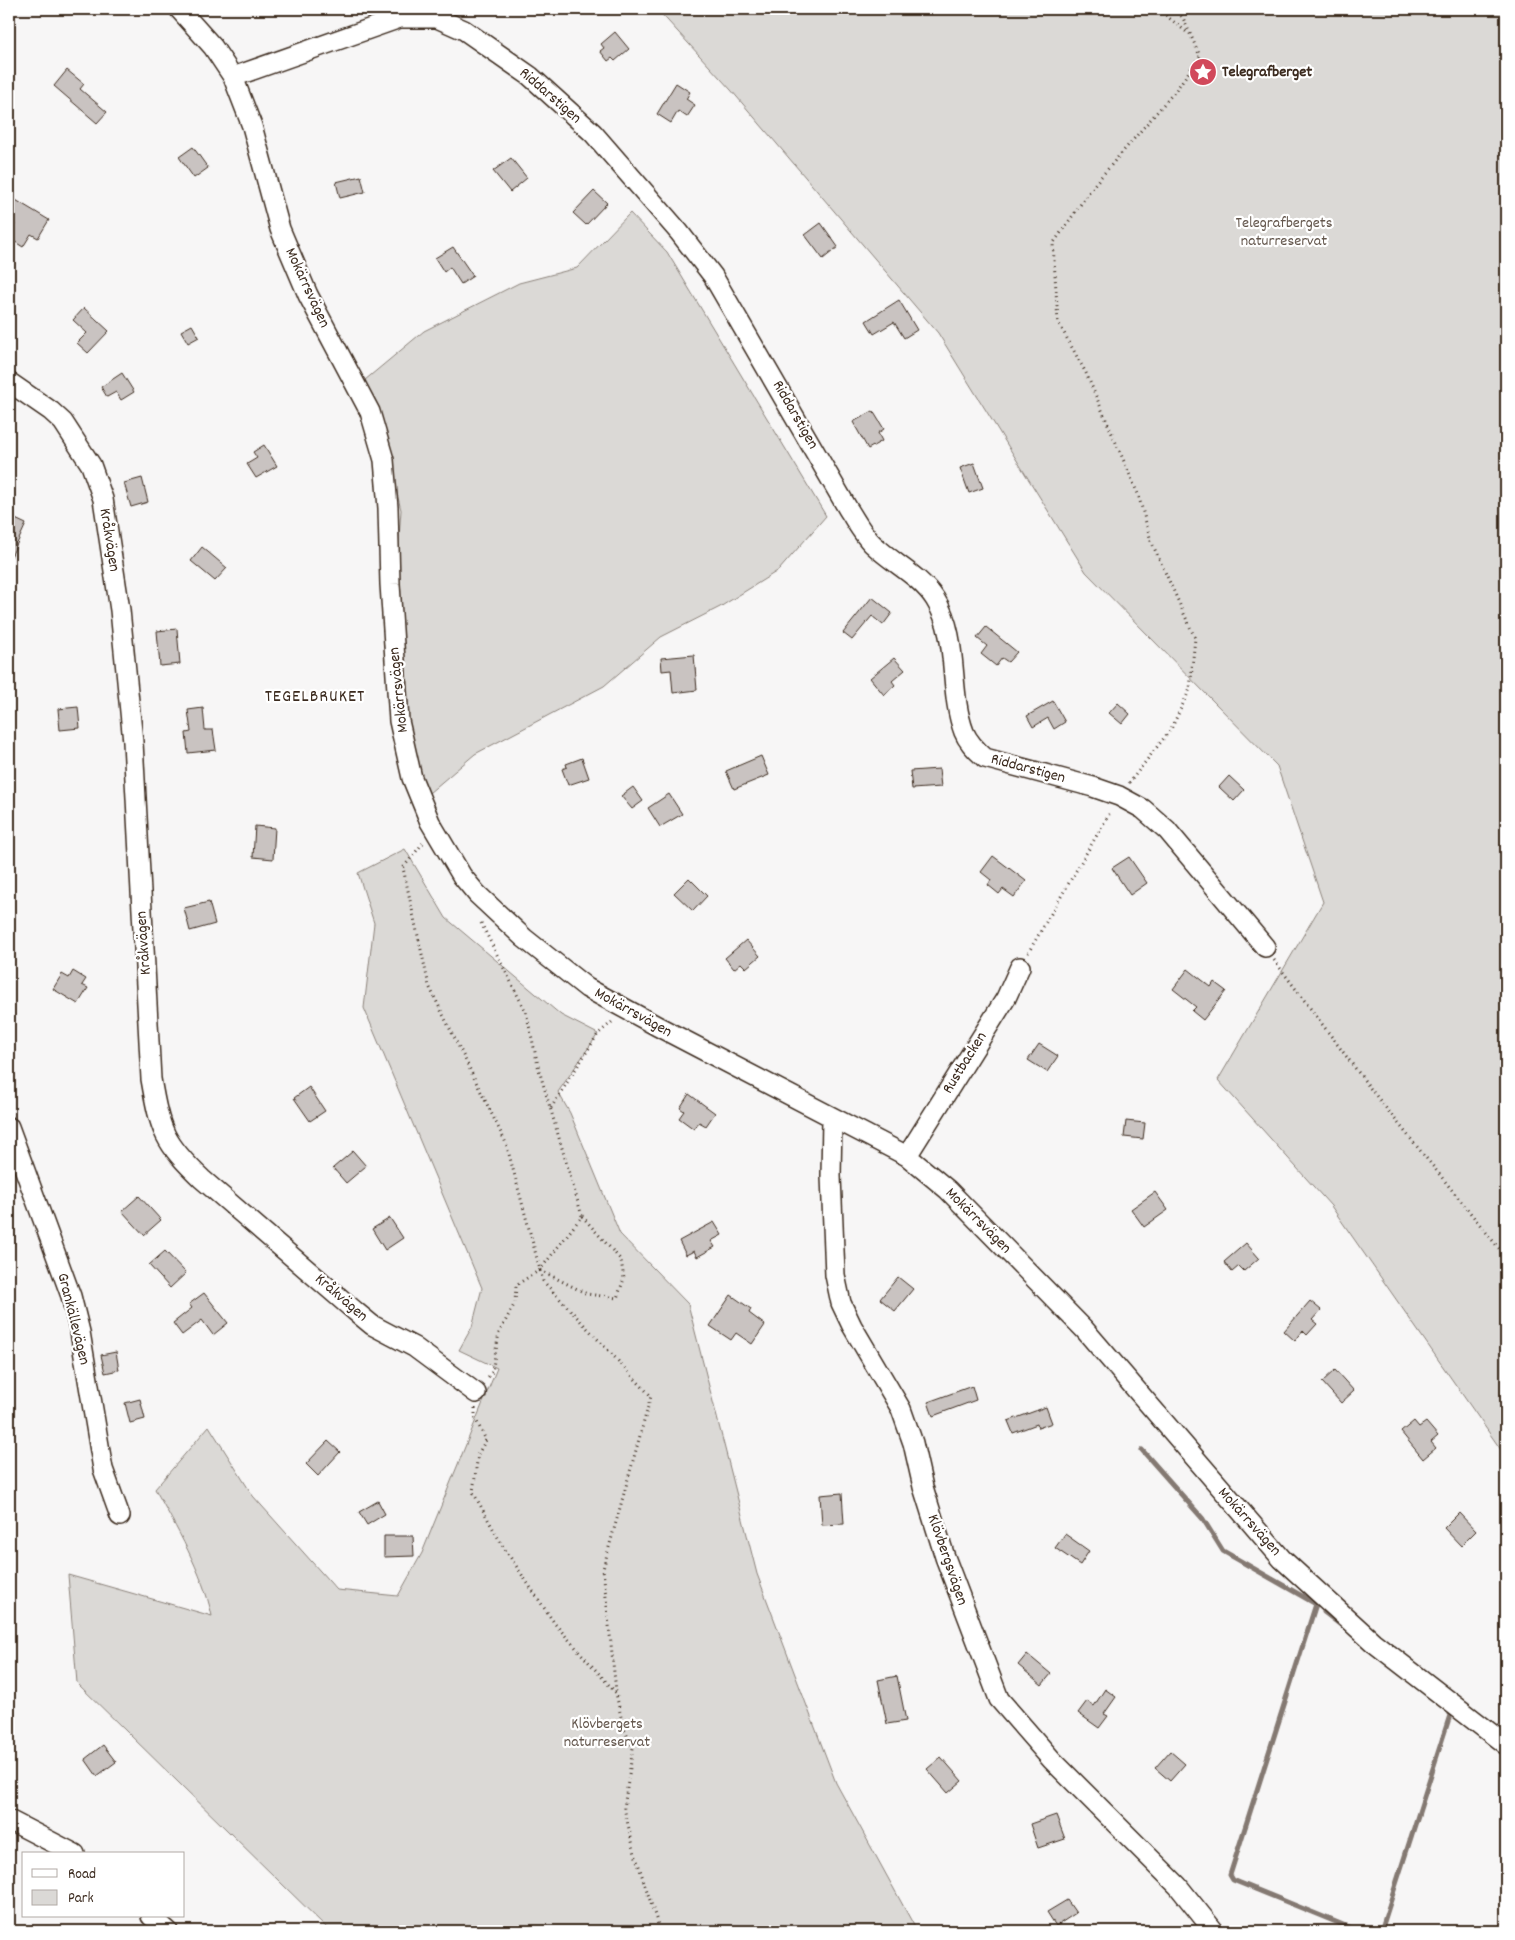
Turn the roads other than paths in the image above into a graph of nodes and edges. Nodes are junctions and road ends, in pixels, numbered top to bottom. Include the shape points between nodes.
1 (179, 9) edge
2 (233, 76) junction
3 (9, 382) edge
4 (1265, 947) road end
5 (1020, 967) road end
6 (832, 1118) junction
7 (9, 1127) edge
8 (907, 1156) junction
9 (476, 1393) road end
10 (120, 1516) dead end
11 (1506, 1746) edge
12 (9, 1820) edge
13 (71, 1852) edge
14 (153, 1918) edge
15 (168, 1931) edge
16 (1214, 1931) edge

1 - 2 street, Mokärrsvägen via 213,47
2 - 4 street, Riddarstigen via 400,18 437,18 464,30 530,76 593,133 685,239 713,276 848,510 873,545 917,578 935,599 949,637 964,733 974,748 985,758 1092,787 1143,809 1167,830
2 - 6 street, Mokärrsvägen via 252,126 280,229 308,295 370,412 384,460 399,721 412,778 434,828 462,876 488,904 524,938 587,988
3 - 9 street, Kråkvägen via 63,422 91,465 102,499 120,610 130,714 151,1079 162,1132 180,1158 202,1179 355,1311 372,1325 414,1347
5 - 8 street, Rustbacken via 1006,998
6 - 8 street, Mokärrsvägen
6 - 16 street, Klövbergsvägen via 835,1275 842,1302 852,1326 901,1409 944,1557 998,1699 1052,1760 1178,1886
7 - 10 street, Grankällevägen via 71,1296 103,1469
8 - 11 street, Mokärrsvägen via 948,1190 1084,1329 1282,1559 1373,1642
12 - 13 street
14 - 15 street

